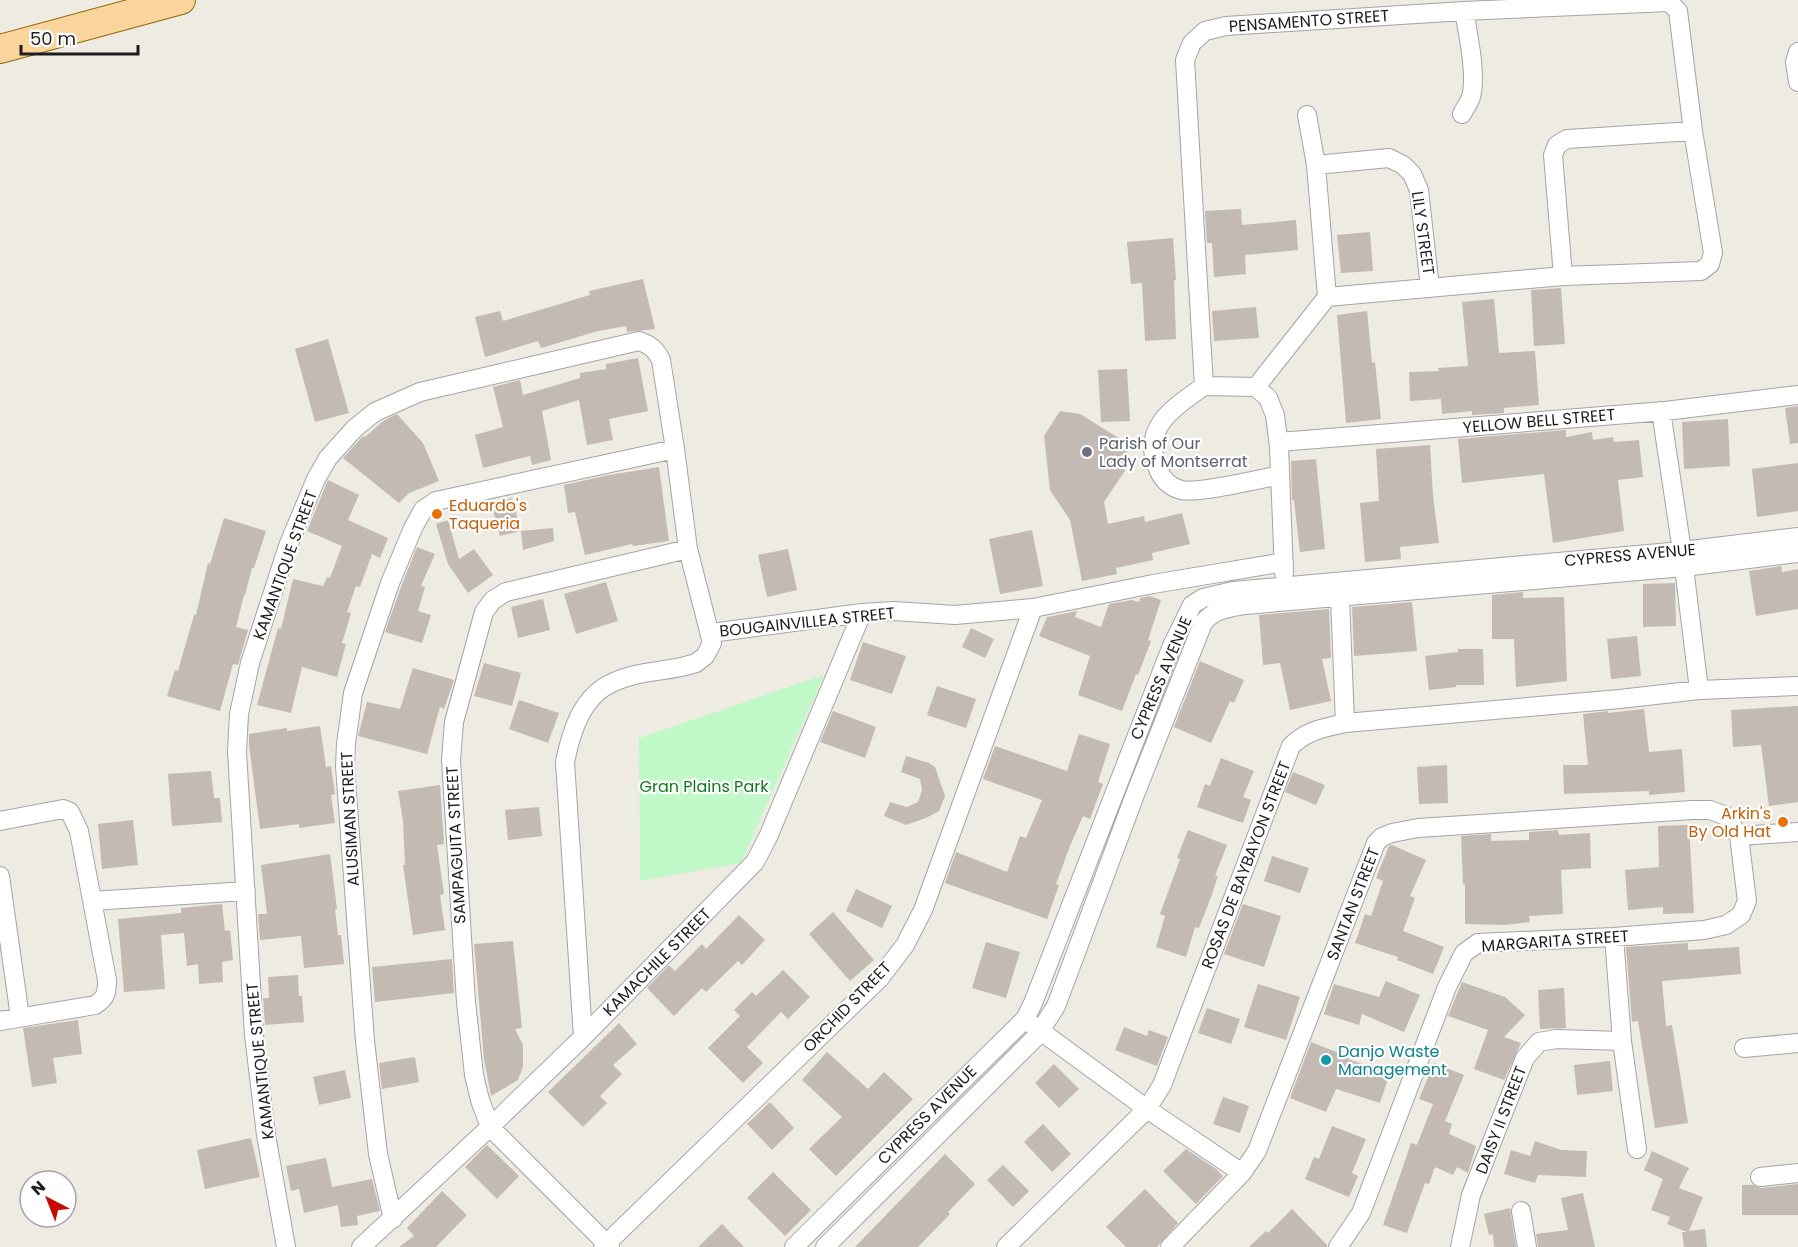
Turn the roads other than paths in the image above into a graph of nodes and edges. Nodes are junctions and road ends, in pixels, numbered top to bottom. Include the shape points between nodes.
1 (181, 0) edge
2 (1464, 11) junction
3 (0, 49) edge
4 (1798, 52) edge
5 (1798, 82) edge
6 (1462, 114) dead end
7 (1307, 115) dead end
8 (1692, 131) junction
9 (1316, 165) junction
10 (1563, 276) junction
11 (1430, 288) junction
12 (1327, 297) junction
13 (1204, 386) junction
14 (1256, 387) junction
15 (1798, 395) edge
16 (1661, 411) junction
17 (1279, 442) junction
18 (675, 449) junction
19 (1280, 475) junction
20 (1798, 537) edge
21 (688, 549) junction
22 (1798, 552) edge
23 (1683, 559) junction
24 (1284, 562) junction
25 (1153, 584) junction
26 (1337, 590) junction
27 (1285, 594) junction
28 (1203, 598) junction
29 (1033, 608) junction
30 (1218, 610) junction
31 (862, 613) junction
32 (711, 633) junction
33 (1798, 686) edge
34 (1699, 690) junction
35 (1345, 723) junction
36 (1117, 786) junction
37 (1136, 792) junction
38 (0, 821) edge
39 (1798, 832) edge
40 (1739, 836) junction
41 (0, 876) edge
42 (246, 891) junction
43 (92, 901) junction
44 (1614, 937) junction
45 (20, 1017) junction
46 (1025, 1019) junction
47 (0, 1021) edge
48 (1040, 1032) junction
49 (583, 1037) junction
50 (1622, 1041) junction
51 (1798, 1043) edge
52 (1744, 1048) dead end
53 (1147, 1109) junction
54 (490, 1127) junction
55 (1637, 1149) dead end
56 (1242, 1173) junction
57 (1798, 1173) edge
58 (1760, 1178) dead end
59 (1521, 1211) dead end
60 (393, 1219) junction
61 (607, 1246) edge
62 (286, 1247) edge
63 (361, 1247) edge
64 (794, 1247) edge
65 (825, 1247) edge
66 (1006, 1247) edge
67 (1170, 1247) edge
68 (1338, 1247) edge
69 (1460, 1247) edge
70 (1527, 1247) edge

1 - 3 main road
2 - 6 street via 1472,90
2 - 8 street, PENSAMENTO STREET via 1669,2 1678,11
2 - 13 street, PENSAMENTO STREET via 1226,26 1205,32 1192,43 1185,60
4 - 5 street
7 - 9 street
8 - 10 street via 1567,139 1557,145 1553,155
8 - 10 street via 1713,253 1710,264 1701,271
9 - 11 street, LILY STREET via 1389,158 1412,174 1419,190
9 - 12 street
10 - 11 street
11 - 12 street
12 - 14 street
13 - 14 street
13 - 19 street via 1175,407 1153,439 1152,451 1160,474 1169,485 1198,490
14 - 17 street via 1273,406
15 - 16 street, YELLOW BELL STREET
16 - 17 street, YELLOW BELL STREET
16 - 23 street
17 - 19 street
18 - 21 street, KAMANTIQUE STREET
18 - 42 street, KAMANTIQUE STREET via 661,360 656,350 639,341 420,392 375,412 355,428 316,479 288,546 244,688 237,753
18 - 60 street, ALUSIMAN STREET via 436,501 423,510 390,583 353,693 345,766 365,1041 378,1155
19 - 24 street
20 - 23 street, CYPRESS AVENUE
21 - 32 street, KAMANTIQUE STREET
21 - 54 street, SAMPAGUITA STREET via 506,592 484,612 454,722 451,778 474,1075
22 - 23 street, CYPRESS AVENUE
23 - 26 street, CYPRESS AVENUE
23 - 34 street
24 - 25 street, BOUGAINVILLEA STREET
24 - 27 street
25 - 28 street, BOUGAINVILLEA STREET
25 - 29 street, BOUGAINVILLEA STREET
26 - 27 street, CYPRESS AVENUE
26 - 35 street
27 - 28 street, CYPRESS AVENUE via 1251,588
27 - 30 street, CYPRESS AVENUE
28 - 30 street
28 - 36 street, CYPRESS AVENUE via 1192,605 1170,648
29 - 31 street, BOUGAINVILLEA STREET via 955,615
29 - 61 street, ORCHID STREET via 923,910 905,945 880,978
30 - 37 street, CYPRESS AVENUE via 1203,623
31 - 32 street, BOUGAINVILLEA STREET
31 - 49 street, KAMACHILE STREET via 755,862
32 - 49 street via 710,650 696,663 615,681 589,701 574,727 565,762
33 - 34 street, ROSAS DE BAYBAYON STREET
34 - 35 street, ROSAS DE BAYBAYON STREET
35 - 53 street, ROSAS DE BAYBAYON STREET via 1310,731 1291,746 1162,1085
36 - 37 street
36 - 46 street, CYPRESS AVENUE
37 - 48 street, CYPRESS AVENUE via 1056,1006
38 - 43 street via 63,808 70,812 80,831
39 - 40 street
40 - 44 street, MARGARITA STREET via 1747,901 1741,915 1726,925 1704,930
40 - 56 street, SANTAN STREET via 1725,816 1710,810 1692,810 1418,828 1382,837 1376,843 1257,1151
41 - 45 street
42 - 43 street
42 - 62 street, KAMANTIQUE STREET via 254,1035
43 - 45 street via 107,980 104,999 95,1005
44 - 50 street
44 - 68 street, MARGARITA STREET via 1478,943 1464,953 1447,987 1361,1213
45 - 47 street
46 - 48 street
46 - 64 street, CYPRESS AVENUE
48 - 53 street
48 - 65 street, CYPRESS AVENUE
49 - 54 street, KAMACHILE STREET
50 - 55 street
50 - 69 street, DAISY II STREET via 1539,1042 1525,1058 1472,1195
51 - 52 street
53 - 56 street
53 - 66 street, ROSAS DE BAYBAYON STREET
54 - 60 street, KAMACHILE STREET
54 - 61 street, SAMPAGUITA STREET
56 - 67 street, SANTAN STREET
57 - 58 street
59 - 70 street
60 - 63 street, KAMACHILE STREET

